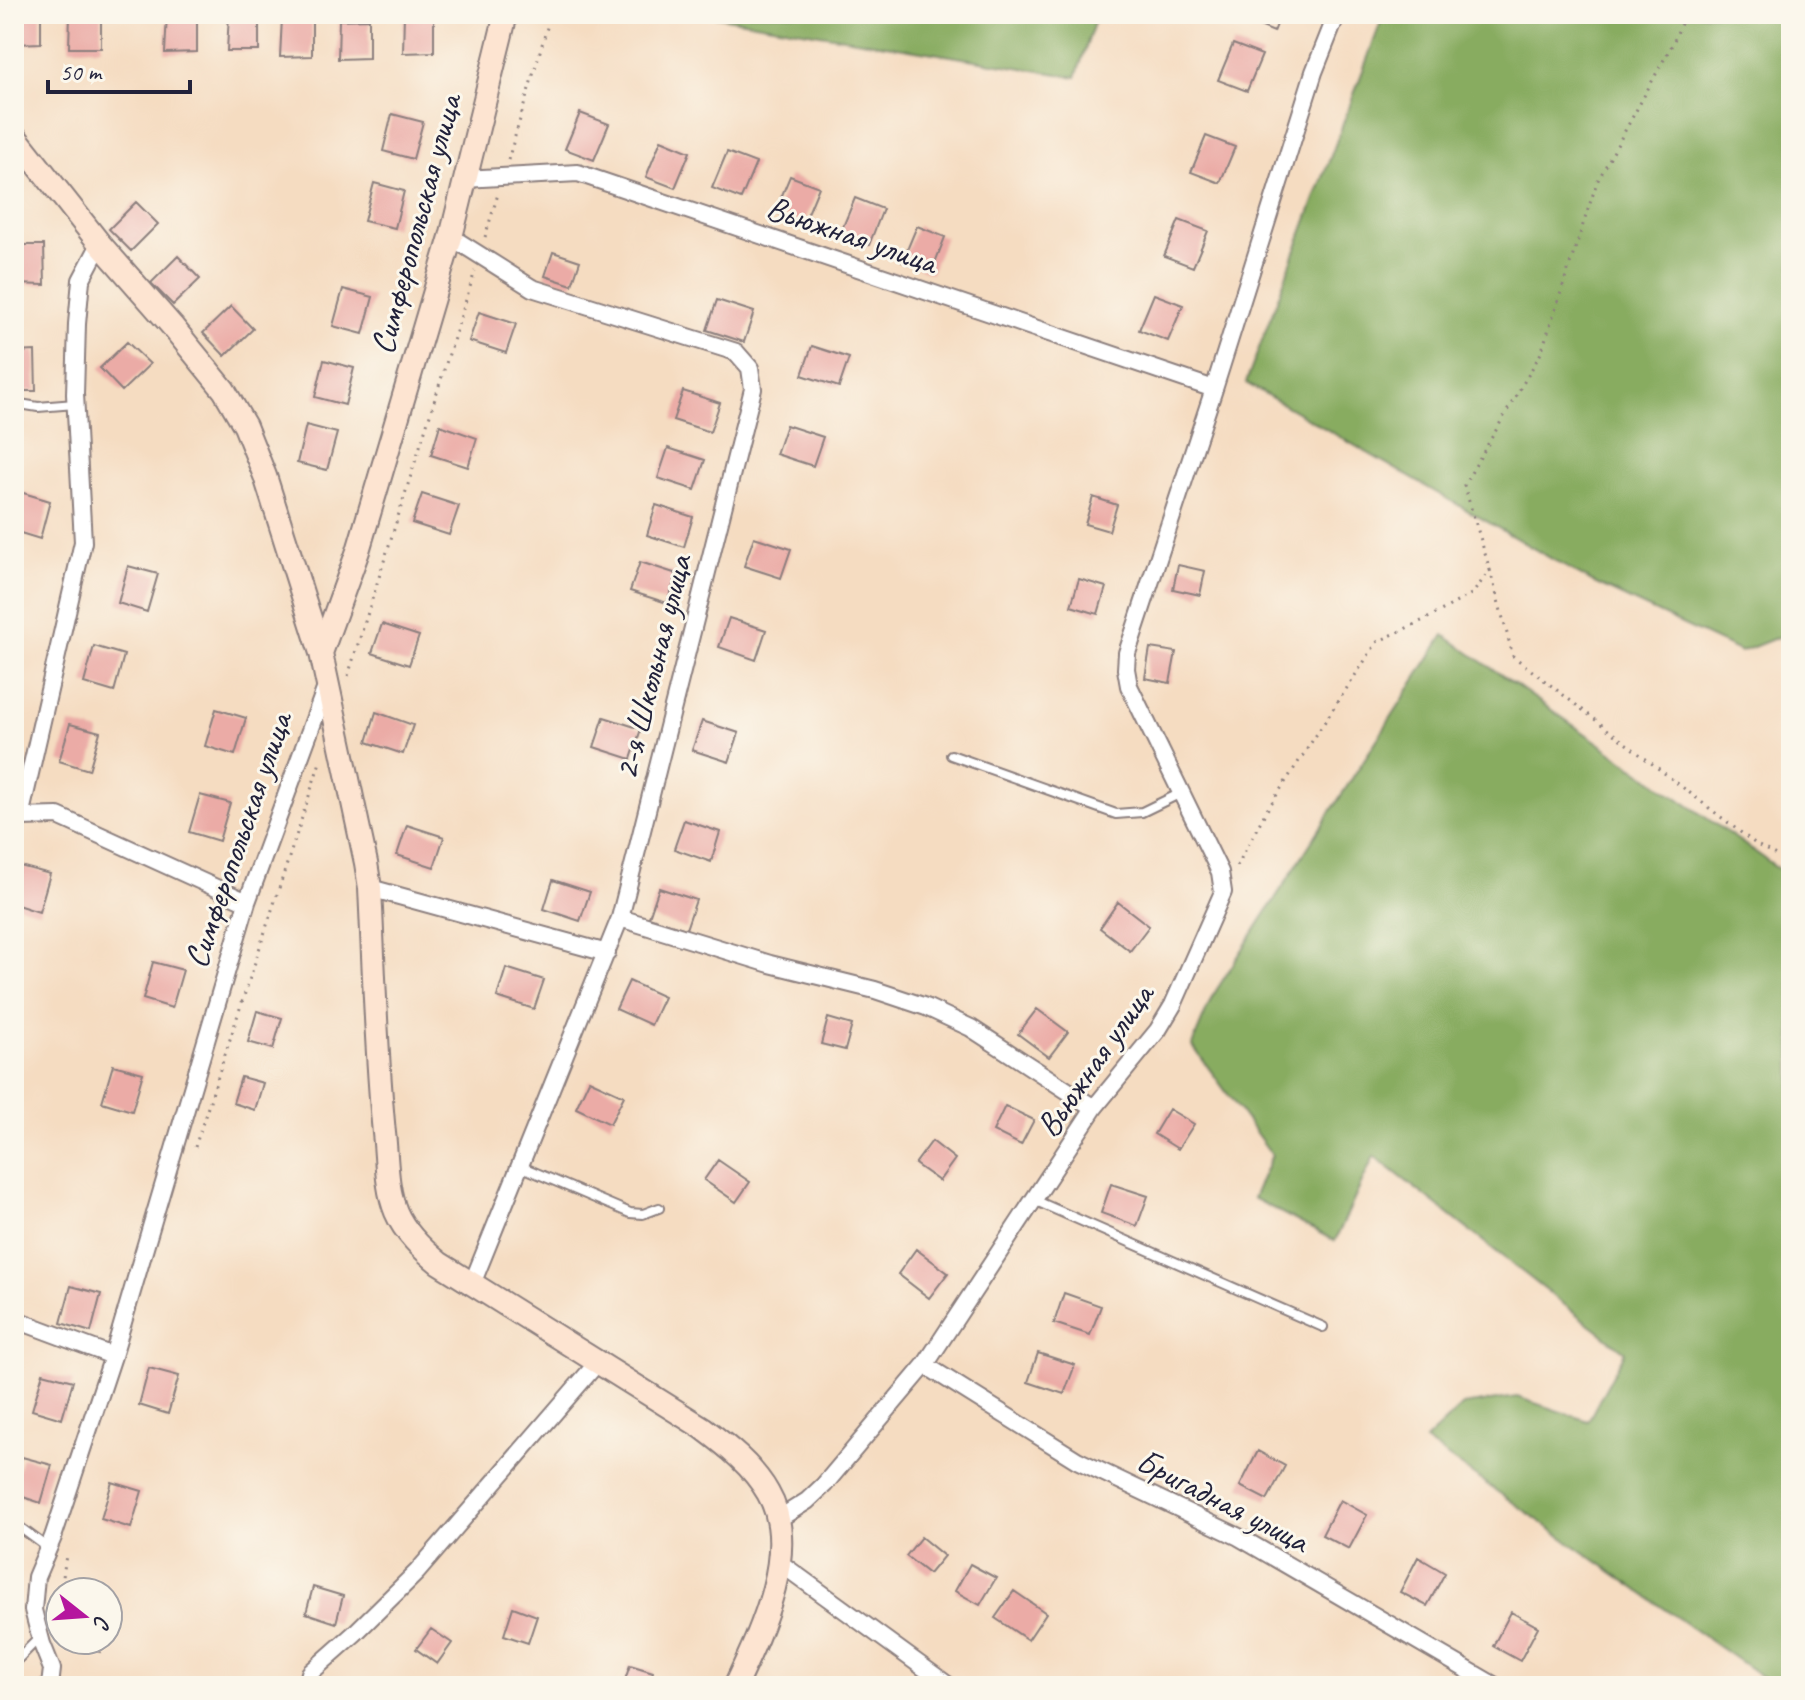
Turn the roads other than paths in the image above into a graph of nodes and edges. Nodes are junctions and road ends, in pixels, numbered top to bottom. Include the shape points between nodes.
1 (506, 14) edge
2 (1337, 14) edge
3 (14, 135) edge
4 (464, 179) junction
5 (451, 237) junction
6 (100, 244) junction
7 (1214, 389) junction
8 (14, 403) edge
9 (75, 404) junction
10 (321, 653) junction
11 (326, 687) junction
12 (951, 755) dead end
13 (1181, 793) junction
14 (17, 820) edge
15 (370, 888) junction
16 (247, 902) junction
17 (620, 918) junction
18 (607, 953) junction
19 (1094, 1108) junction
20 (520, 1166) junction
21 (1033, 1200) junction
22 (659, 1208) dead end
23 (472, 1284) junction
24 (14, 1319) edge
25 (1323, 1327) dead end
26 (113, 1356) junction
27 (598, 1362) junction
28 (925, 1365) junction
29 (780, 1518) junction
30 (14, 1523) edge
31 (49, 1548) junction
32 (780, 1563) junction
33 (40, 1637) junction
34 (14, 1663) edge
35 (50, 1686) edge
36 (307, 1686) edge
37 (735, 1686) edge
38 (949, 1686) edge
39 (1495, 1686) edge

1 - 4 street, Симферопольская улица
2 - 7 street
3 - 6 street
4 - 5 street, Симферопольская улица
4 - 7 street, Вьюжная улица via 578,173
5 - 10 street, Симферопольская улица via 358,551
5 - 17 street, 2-я Школьная улица via 532,288 736,352 750,368 753,389
6 - 9 street via 81,280
6 - 10 street via 237,409 255,448
7 - 13 street via 1127,653 1129,686
8 - 9 lane
9 - 14 street via 83,542
10 - 11 street, Симферопольская улица
11 - 15 street
11 - 16 street, Симферопольская улица
12 - 13 lane via 1116,814 1142,812
13 - 19 street, Вьюжная улица via 1220,872 1223,892 1173,1005
14 - 16 street via 58,816
15 - 18 street
15 - 23 street via 390,1190 396,1212 420,1247
16 - 26 street, Симферопольская улица
17 - 18 street, 2-я Школьная улица
17 - 19 street via 926,1007 971,1028
18 - 20 street, 2-я Школьная улица
19 - 21 street, Вьюжная улица
20 - 22 lane via 630,1213
20 - 23 street, 2-я Школьная улица
21 - 25 lane
21 - 28 street, Вьюжная улица
23 - 27 street
24 - 26 street
26 - 31 street, Симферопольская улица
27 - 29 street via 729,1448 761,1482
27 - 36 street via 417,1572 310,1673
28 - 29 street, Вьюжная улица via 824,1485
28 - 39 street, Бригадная улица via 1077,1460 1239,1537
29 - 32 street
30 - 31 lane
31 - 33 street, Симферопольская улица via 36,1577 33,1610
32 - 37 street
32 - 38 street
33 - 34 lane
33 - 35 street, Симферопольская улица via 52,1669

